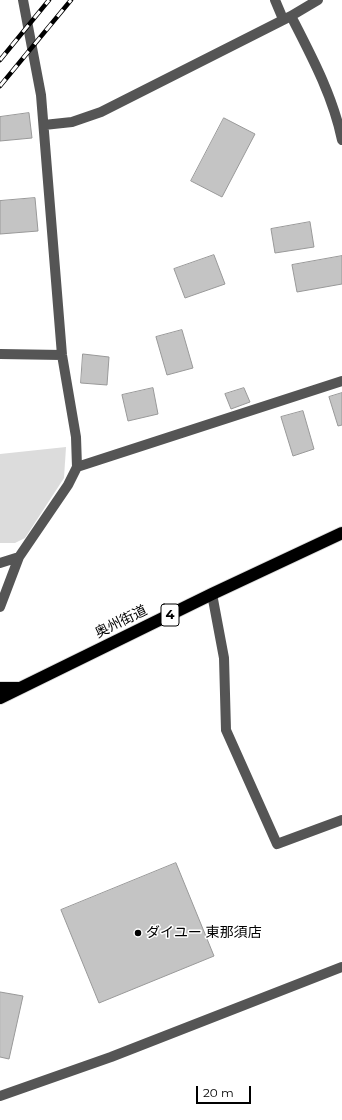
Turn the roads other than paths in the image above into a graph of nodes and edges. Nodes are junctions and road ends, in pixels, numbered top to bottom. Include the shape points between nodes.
1 (23, 0) edge
2 (275, 0) edge
3 (318, 0) edge
4 (287, 18) junction
5 (44, 125) junction
6 (342, 140) edge
7 (0, 354) edge
8 (62, 356) junction
9 (342, 381) edge
10 (77, 467) junction
11 (342, 533) edge
12 (19, 558) junction
13 (0, 563) edge
14 (212, 594) junction
15 (0, 607) edge
16 (0, 687) edge
17 (22, 687) junction
18 (0, 698) edge
19 (342, 820) edge
20 (342, 968) edge
21 (0, 1096) edge

1 - 5 street
2 - 4 street
3 - 4 street
4 - 5 street via 101,112 72,122
4 - 6 street via 324,84
5 - 8 street
7 - 8 street
8 - 10 street via 76,437
9 - 10 street
10 - 12 street via 68,485
11 - 14 highway, 奥州街道 / 4
12 - 13 street
12 - 15 street
14 - 17 highway, 奥州街道 / 4
14 - 19 street via 224,658 226,730 277,844
16 - 17 main road
17 - 18 highway, 奥州街道 / 4
20 - 21 street via 111,1057

